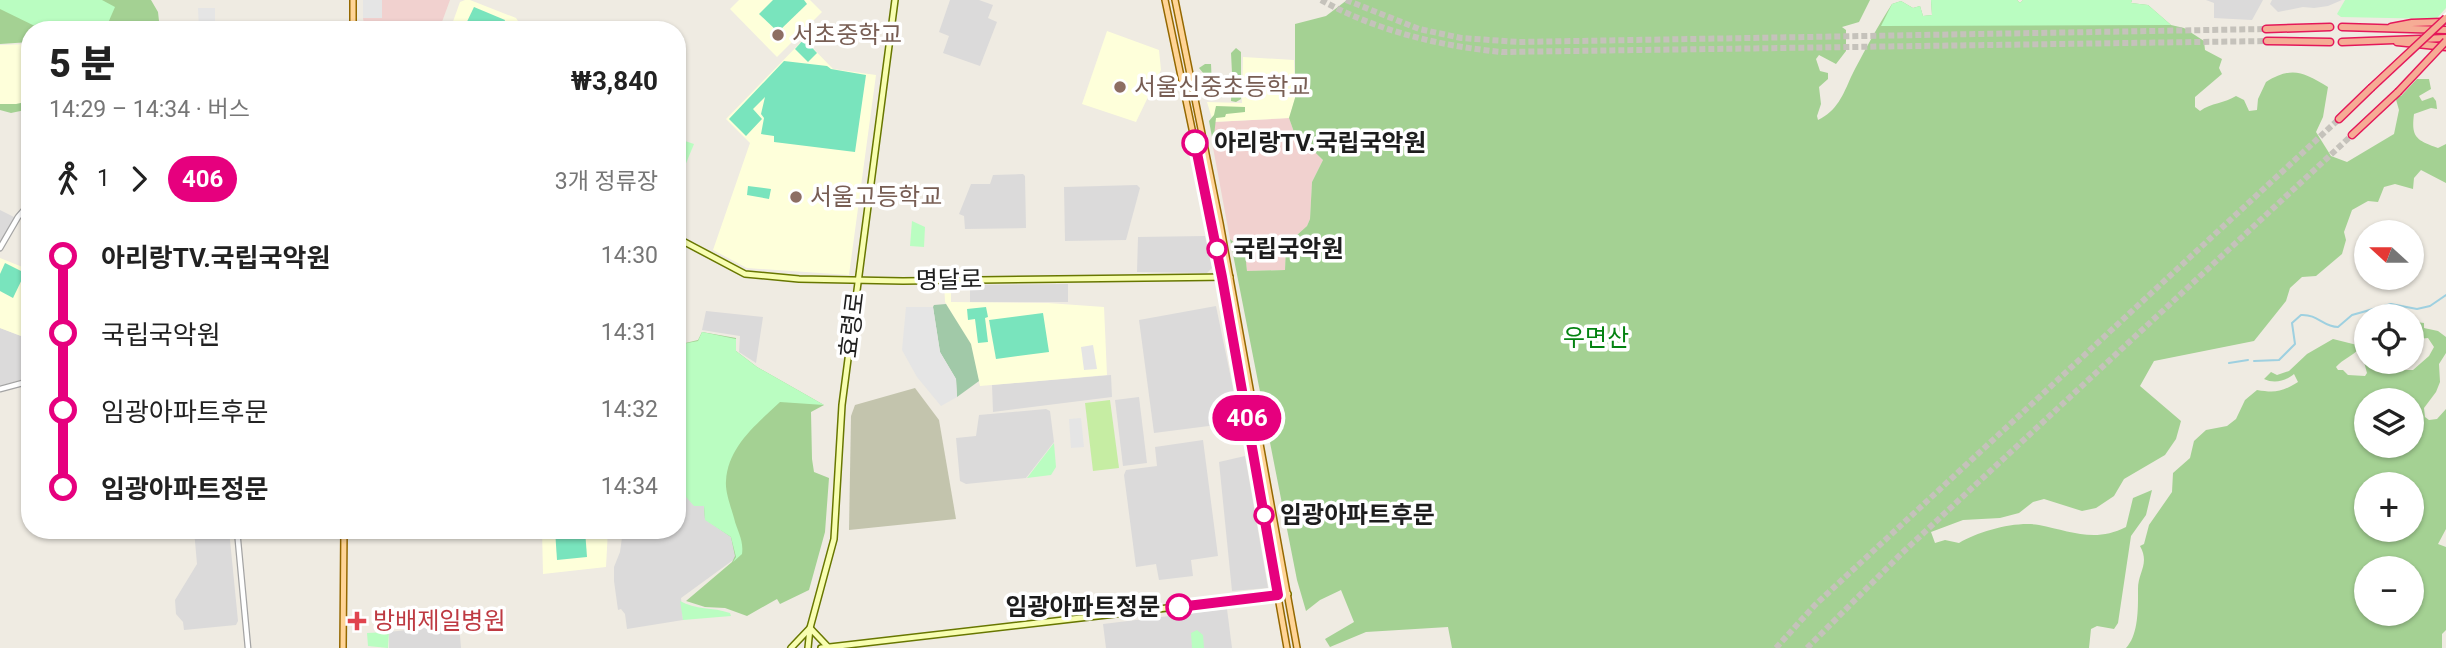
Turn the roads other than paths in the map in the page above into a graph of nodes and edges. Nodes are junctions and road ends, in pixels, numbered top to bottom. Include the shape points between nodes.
1 (353, 0) edge
2 (895, 0) edge
3 (1165, 0) edge
4 (1175, 0) edge
5 (2446, 20) edge
6 (353, 21) edge
7 (2330, 27) dead end
8 (2342, 27) dead end
9 (2385, 28) junction
10 (2266, 29) tunnel mouth
11 (2446, 30) edge
12 (2385, 40) junction
13 (2446, 40) edge
14 (2267, 41) tunnel mouth
15 (2330, 42) dead end
16 (2342, 42) dead end
17 (2446, 47) edge
18 (2339, 119) tunnel mouth
19 (2352, 135) tunnel mouth
20 (21, 214) edge
21 (686, 243) edge
22 (0, 248) edge
23 (1222, 277) junction
24 (1230, 277) junction
25 (858, 281) junction
26 (21, 383) edge
27 (0, 389) edge
28 (238, 539) edge
29 (344, 539) edge
30 (1288, 594) junction
31 (1278, 595) junction
32 (810, 628) junction
33 (248, 648) edge
34 (343, 648) edge
35 (791, 648) edge
36 (808, 648) edge
37 (821, 648) edge
38 (829, 648) edge
39 (1287, 648) edge
40 (1297, 648) edge

1 - 6 main road
2 - 25 main road, 효령로
3 - 23 main road
4 - 24 main road
5 - 9 highway
5 - 18 highway, bridge
7 - 10 highway
8 - 9 highway
9 - 11 highway
12 - 13 highway
12 - 16 highway
12 - 17 highway
13 - 19 highway, bridge
14 - 15 highway
20 - 22 street
21 - 25 main road, 명달로 via 745,274
23 - 24 main road, 명달로
23 - 25 main road, 명달로
23 - 31 main road
24 - 30 main road
25 - 32 main road, 효령로 via 842,405 834,539
26 - 27 street
28 - 33 street
29 - 34 main road
30 - 31 main road
30 - 40 main road
31 - 38 main road
31 - 39 main road
32 - 35 main road
32 - 36 main road, 효령로
32 - 38 main road
37 - 38 main road

